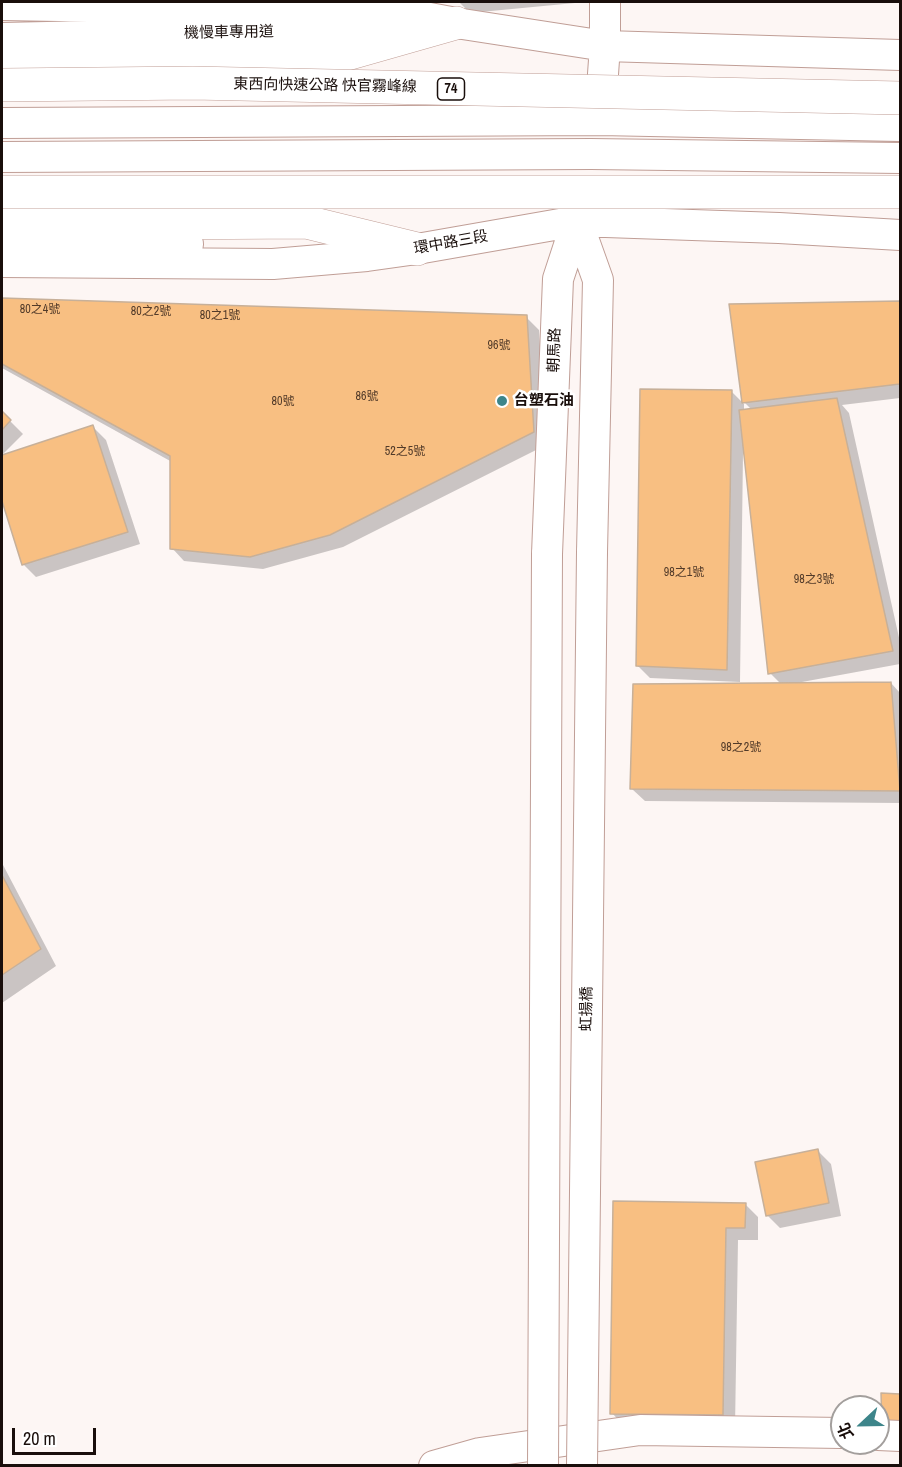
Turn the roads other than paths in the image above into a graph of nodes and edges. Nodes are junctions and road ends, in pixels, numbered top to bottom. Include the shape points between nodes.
1 (605, 2) edge
2 (2, 5) edge
3 (456, 23) junction
4 (2, 39) edge
5 (352, 42) junction
6 (605, 46) junction
7 (900, 55) edge
8 (2, 56) edge
9 (2, 85) edge
10 (900, 98) edge
11 (600, 120) junction
12 (2, 123) edge
13 (900, 126) edge
14 (591, 154) junction
15 (2, 157) edge
16 (900, 158) edge
17 (2, 192) edge
18 (900, 192) edge
19 (577, 221) junction
20 (2, 224) edge
21 (900, 235) edge
22 (2, 241) edge
23 (417, 249) junction
24 (367, 256) junction
25 (2, 262) edge
26 (830, 1433) edge
27 (434, 1466) edge
28 (543, 1466) edge
29 (582, 1466) edge

1 - 6 street, 朝馬路
2 - 3 street via 347,11
3 - 5 highway
3 - 6 street
4 - 5 street, 機慢車專用道
5 - 8 highway
6 - 7 street
6 - 11 street, 朝馬路
9 - 10 highway, 東西向快速公路 快官霧峰線 / 74, bridge via 193,83
11 - 12 street
11 - 13 street
11 - 14 street, 朝馬路
14 - 15 street
14 - 16 street
14 - 19 street, 朝馬路
17 - 18 highway, bridge
19 - 21 street, 環中路三段
19 - 23 street, 環中路三段
19 - 28 street, 朝馬路, bridge via 558,279 547,554
19 - 29 street, 虹揚橋, bridge via 598,280
20 - 23 highway via 306,222
22 - 24 street via 96,240
23 - 24 street, 環中路三段
24 - 25 street, 環中路三段 via 273,264
26 - 27 street via 640,1430 480,1453

